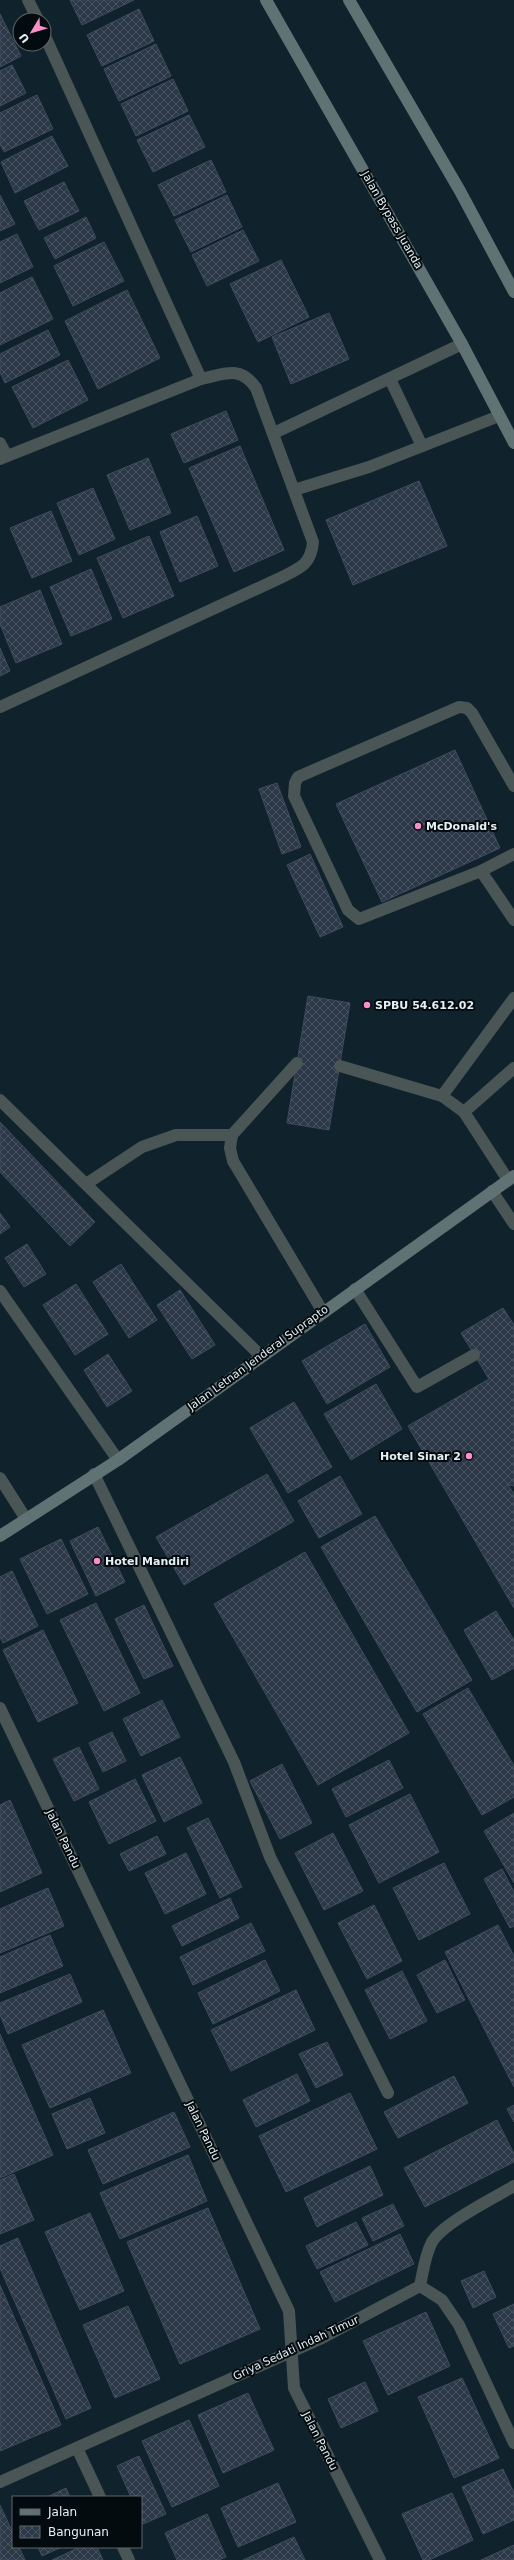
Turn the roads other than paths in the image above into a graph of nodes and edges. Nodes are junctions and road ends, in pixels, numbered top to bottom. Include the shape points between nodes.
1 (28, 0) edge
2 (266, 0) edge
3 (348, 0) edge
4 (34, 12) edge
5 (52, 52) edge
6 (514, 292) edge
7 (462, 344) junction
8 (201, 379) junction
9 (390, 379) junction
10 (499, 416) junction
11 (274, 433) junction
12 (0, 443) edge
13 (514, 443) edge
14 (422, 446) junction
15 (3, 458) edge
16 (294, 490) junction
17 (0, 707) edge
18 (514, 786) edge
19 (514, 854) edge
20 (481, 872) junction
21 (514, 920) edge
22 (514, 998) edge
23 (297, 1063) dead end
24 (340, 1066) dead end
25 (514, 1068) edge
26 (442, 1096) junction
27 (0, 1100) edge
28 (464, 1112) junction
29 (232, 1135) junction
30 (511, 1178) edge
31 (86, 1184) junction
32 (492, 1191) junction
33 (514, 1224) edge
34 (355, 1289) junction
35 (0, 1291) edge
36 (323, 1312) junction
37 (474, 1354) dead end
38 (261, 1356) junction
39 (118, 1460) junction
40 (94, 1474) junction
41 (0, 1478) edge
42 (26, 1520) junction
43 (0, 1536) edge
44 (0, 1708) edge
45 (388, 2094) dead end
46 (514, 2186) edge
47 (420, 2286) junction
48 (291, 2353) junction
49 (514, 2443) edge
50 (77, 2448) junction
51 (0, 2482) edge
52 (100, 2496) edge
53 (123, 2548) edge
54 (129, 2560) edge
55 (380, 2560) edge

1 - 4 street
2 - 7 main road, Jalan Bypass Juanda
3 - 6 main road via 460,191
5 - 8 street
7 - 9 street
7 - 10 main road, Jalan Bypass Juanda
8 - 11 street via 232,372 242,374 256,388
8 - 15 street
9 - 11 street
9 - 14 street
10 - 13 main road, Jalan Bypass Juanda
10 - 14 street
11 - 16 street
12 - 15 street
14 - 16 street via 369,467
16 - 17 street via 313,542 312,556 304,566
18 - 20 street via 472,713 467,708 459,707 298,777 295,783 296,803 348,910 359,919
19 - 20 street
20 - 21 street
22 - 26 street
23 - 29 street
24 - 26 street
25 - 28 street
26 - 28 street
27 - 31 street
28 - 30 street
29 - 31 street via 176,1135 149,1144
29 - 36 street via 230,1148 233,1161
30 - 32 main road, Jalan Letnan Jenderal Suprapto
31 - 38 street
32 - 33 street
32 - 34 main road, Jalan Letnan Jenderal Suprapto
34 - 36 main road, Jalan Letnan Jenderal Suprapto
34 - 37 street via 417,1387
35 - 39 street
36 - 38 main road, Jalan Letnan Jenderal Suprapto
38 - 39 main road, Jalan Letnan Jenderal Suprapto
39 - 40 main road, Jalan Letnan Jenderal Suprapto
40 - 42 main road, Jalan Letnan Jenderal Suprapto
40 - 45 street via 234,1762 270,1857
41 - 42 street
42 - 43 main road, Jalan Letnan Jenderal Suprapto
44 - 48 street, Jalan Pandu via 288,2310
46 - 47 street via 444,2229 433,2241 427,2253
47 - 48 street, Griya Sedati Indah Timur
47 - 49 street via 442,2300 459,2325
48 - 50 street, Griya Sedati Indah Timur
48 - 55 street, Jalan Pandu via 294,2388
50 - 51 street, Griya Sedati Indah Timur
50 - 52 street
53 - 54 street

